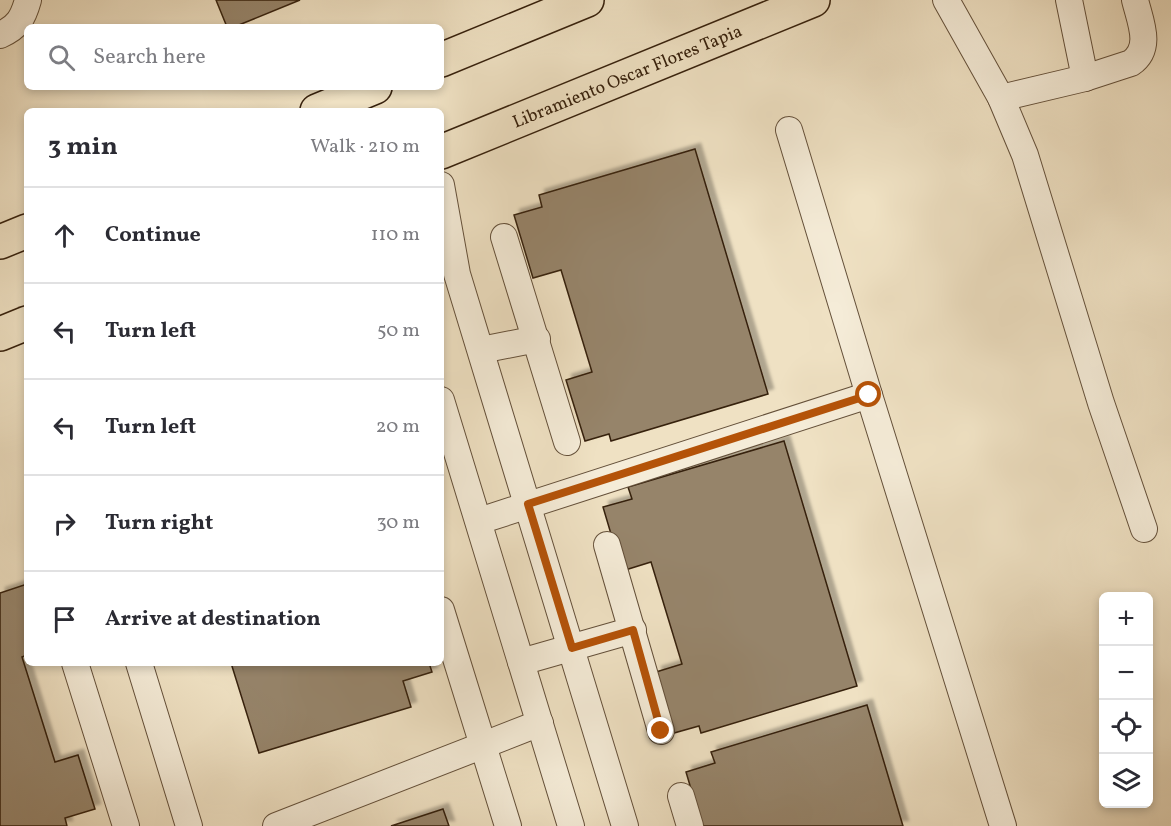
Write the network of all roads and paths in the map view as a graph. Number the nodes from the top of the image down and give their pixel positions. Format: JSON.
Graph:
{"nodes":[{"id":1,"x":28,"y":0,"type":"edge"},
{"id":2,"x":587,"y":0,"type":"edge"},
{"id":3,"x":813,"y":0,"type":"edge"},
{"id":4,"x":946,"y":0,"type":"edge"},
{"id":5,"x":1069,"y":0,"type":"edge"},
{"id":6,"x":1135,"y":0,"type":"edge"},
{"id":7,"x":0,"y":35,"type":"edge"},
{"id":8,"x":444,"y":59,"type":"edge"},
{"id":9,"x":1085,"y":78,"type":"junction"},
{"id":10,"x":368,"y":90,"type":"edge"},
{"id":11,"x":1001,"y":98,"type":"junction"},
{"id":12,"x":324,"y":108,"type":"edge"},
{"id":13,"x":789,"y":130,"type":"dead end"},
{"id":14,"x":444,"y":151,"type":"edge"},
{"id":15,"x":444,"y":202,"type":"edge"},
{"id":16,"x":24,"y":232,"type":"edge"},
{"id":17,"x":504,"y":237,"type":"dead end"},
{"id":18,"x":0,"y":242,"type":"edge"},
{"id":19,"x":24,"y":324,"type":"edge"},
{"id":20,"x":0,"y":334,"type":"edge"},
{"id":21,"x":537,"y":339,"type":"junction"},
{"id":22,"x":482,"y":350,"type":"junction"},
{"id":23,"x":869,"y":395,"type":"junction"},
{"id":24,"x":444,"y":410,"type":"edge"},
{"id":25,"x":567,"y":442,"type":"dead end"},
{"id":26,"x":528,"y":504,"type":"junction"},
{"id":27,"x":479,"y":521,"type":"junction"},
{"id":28,"x":1144,"y":529,"type":"dead end"},
{"id":29,"x":607,"y":545,"type":"dead end"},
{"id":30,"x":444,"y":620,"type":"edge"},
{"id":31,"x":633,"y":630,"type":"junction"},
{"id":32,"x":572,"y":648,"type":"junction"},
{"id":33,"x":521,"y":662,"type":"junction"},
{"id":34,"x":76,"y":666,"type":"edge"},
{"id":35,"x":140,"y":666,"type":"edge"},
{"id":36,"x":540,"y":723,"type":"junction"},
{"id":37,"x":661,"y":731,"type":"dead end"},
{"id":38,"x":483,"y":746,"type":"junction"},
{"id":39,"x":681,"y":796,"type":"dead end"},
{"id":40,"x":126,"y":826,"type":"edge"},
{"id":41,"x":189,"y":826,"type":"edge"},
{"id":42,"x":276,"y":826,"type":"edge"},
{"id":43,"x":508,"y":826,"type":"edge"},
{"id":44,"x":571,"y":826,"type":"edge"},
{"id":45,"x":625,"y":826,"type":"edge"},
{"id":46,"x":690,"y":826,"type":"edge"},
{"id":47,"x":1003,"y":826,"type":"edge"}],
"edges":[{"from":1,"to":7,"type":"lane"},
{"from":2,"to":8,"type":"highway"},
{"from":3,"to":14,"type":"highway","name":"Libramiento Oscar Flores Tapia"},
{"from":4,"to":11,"type":"lane"},
{"from":5,"to":9,"type":"lane"},
{"from":6,"to":9,"type":"lane"},
{"from":9,"to":11,"type":"lane"},
{"from":10,"to":12,"type":"highway"},
{"from":11,"to":28,"type":"lane"},
{"from":13,"to":23,"type":"lane"},
{"from":15,"to":22,"type":"lane"},
{"from":16,"to":18,"type":"highway"},
{"from":17,"to":21,"type":"lane"},
{"from":19,"to":20,"type":"highway"},
{"from":21,"to":22,"type":"lane"},
{"from":21,"to":25,"type":"lane"},
{"from":22,"to":26,"type":"lane"},
{"from":23,"to":26,"type":"lane"},
{"from":23,"to":47,"type":"lane"},
{"from":24,"to":27,"type":"lane"},
{"from":26,"to":27,"type":"lane"},
{"from":26,"to":32,"type":"lane"},
{"from":27,"to":33,"type":"lane"},
{"from":29,"to":31,"type":"lane"},
{"from":30,"to":38,"type":"lane"},
{"from":31,"to":32,"type":"lane"},
{"from":31,"to":37,"type":"lane"},
{"from":32,"to":33,"type":"lane"},
{"from":32,"to":45,"type":"lane"},
{"from":33,"to":36,"type":"lane"},
{"from":34,"to":40,"type":"lane"},
{"from":35,"to":41,"type":"lane"},
{"from":36,"to":38,"type":"lane"},
{"from":36,"to":44,"type":"lane"},
{"from":38,"to":42,"type":"lane"},
{"from":38,"to":43,"type":"lane"},
{"from":39,"to":46,"type":"lane"}]}
